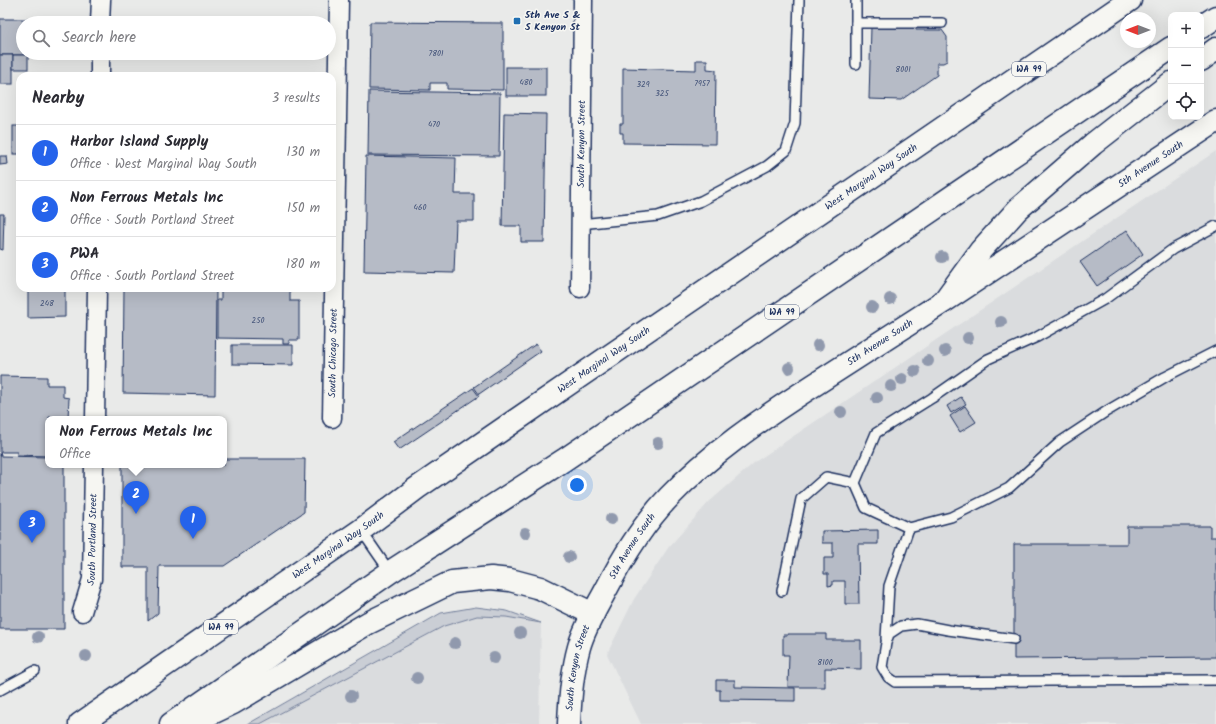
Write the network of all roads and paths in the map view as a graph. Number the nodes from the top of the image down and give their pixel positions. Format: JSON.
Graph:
{"nodes":[{"id":1,"x":101,"y":0,"type":"edge"},
{"id":2,"x":339,"y":0,"type":"edge"},
{"id":3,"x":583,"y":0,"type":"edge"},
{"id":4,"x":799,"y":0,"type":"edge"},
{"id":5,"x":856,"y":0,"type":"edge"},
{"id":6,"x":1130,"y":0,"type":"edge"},
{"id":7,"x":100,"y":16,"type":"edge"},
{"id":8,"x":1216,"y":17,"type":"edge"},
{"id":9,"x":856,"y":23,"type":"junction"},
{"id":10,"x":942,"y":23,"type":"dead end"},
{"id":11,"x":1204,"y":25,"type":"edge"},
{"id":12,"x":1216,"y":48,"type":"edge"},
{"id":13,"x":1168,"y":50,"type":"edge"},
{"id":14,"x":1204,"y":58,"type":"edge"},
{"id":15,"x":100,"y":60,"type":"edge"},
{"id":16,"x":856,"y":64,"type":"dead end"},
{"id":17,"x":100,"y":72,"type":"edge"},
{"id":18,"x":1168,"y":86,"type":"edge"},
{"id":19,"x":1216,"y":121,"type":"edge"},
{"id":20,"x":336,"y":179,"type":"edge"},
{"id":21,"x":580,"y":224,"type":"junction"},
{"id":22,"x":1216,"y":226,"type":"edge"},
{"id":23,"x":580,"y":288,"type":"dead end"},
{"id":24,"x":97,"y":292,"type":"edge"},
{"id":25,"x":334,"y":292,"type":"edge"},
{"id":26,"x":944,"y":301,"type":"junction"},
{"id":27,"x":1216,"y":351,"type":"edge"},
{"id":28,"x":95,"y":416,"type":"edge"},
{"id":29,"x":332,"y":418,"type":"dead end"},
{"id":30,"x":94,"y":468,"type":"edge"},
{"id":31,"x":855,"y":483,"type":"junction"},
{"id":32,"x":909,"y":528,"type":"junction"},
{"id":33,"x":361,"y":530,"type":"junction"},
{"id":34,"x":390,"y":572,"type":"junction"},
{"id":35,"x":782,"y":591,"type":"dead end"},
{"id":36,"x":82,"y":612,"type":"dead end"},
{"id":37,"x":593,"y":614,"type":"junction"},
{"id":38,"x":1014,"y":639,"type":"dead end"},
{"id":39,"x":886,"y":643,"type":"junction"},
{"id":40,"x":35,"y":671,"type":"dead end"},
{"id":41,"x":1216,"y":680,"type":"edge"},
{"id":42,"x":0,"y":690,"type":"edge"},
{"id":43,"x":80,"y":724,"type":"edge"},
{"id":44,"x":171,"y":724,"type":"edge"},
{"id":45,"x":190,"y":724,"type":"edge"},
{"id":46,"x":569,"y":724,"type":"edge"}],
"edges":[{"from":1,"to":7,"type":"street"},
{"from":2,"to":20,"type":"street","name":"South Chicago Street"},
{"from":3,"to":21,"type":"street","name":"South Kenyon Street"},
{"from":4,"to":21,"type":"lane"},
{"from":5,"to":9,"type":"lane"},
{"from":6,"to":33,"type":"main road","name":"West Marginal Way South","number":"WA 99"},
{"from":8,"to":11,"type":"main road"},
{"from":9,"to":10,"type":"lane"},
{"from":9,"to":16,"type":"lane"},
{"from":12,"to":14,"type":"main road"},
{"from":13,"to":34,"type":"main road","number":"WA 99"},
{"from":15,"to":17,"type":"street"},
{"from":18,"to":26,"type":"main road"},
{"from":19,"to":26,"type":"main road","name":"5th Avenue South"},
{"from":21,"to":23,"type":"street","name":"South Kenyon Street"},
{"from":22,"to":31,"type":"lane"},
{"from":24,"to":28,"type":"street"},
{"from":25,"to":29,"type":"street","name":"South Chicago Street"},
{"from":26,"to":37,"type":"main road","name":"5th Avenue South"},
{"from":27,"to":32,"type":"lane"},
{"from":30,"to":36,"type":"street","name":"South Portland Street"},
{"from":31,"to":32,"type":"lane"},
{"from":31,"to":35,"type":"lane"},
{"from":32,"to":39,"type":"lane"},
{"from":33,"to":34,"type":"lane"},
{"from":33,"to":43,"type":"main road","name":"West Marginal Way South","number":"WA 99"},
{"from":34,"to":44,"type":"main road","number":"WA 99"},
{"from":37,"to":45,"type":"main road"},
{"from":37,"to":46,"type":"main road","name":"South Kenyon Street"},
{"from":38,"to":39,"type":"lane"},
{"from":39,"to":41,"type":"lane"},
{"from":40,"to":42,"type":"lane"}]}
